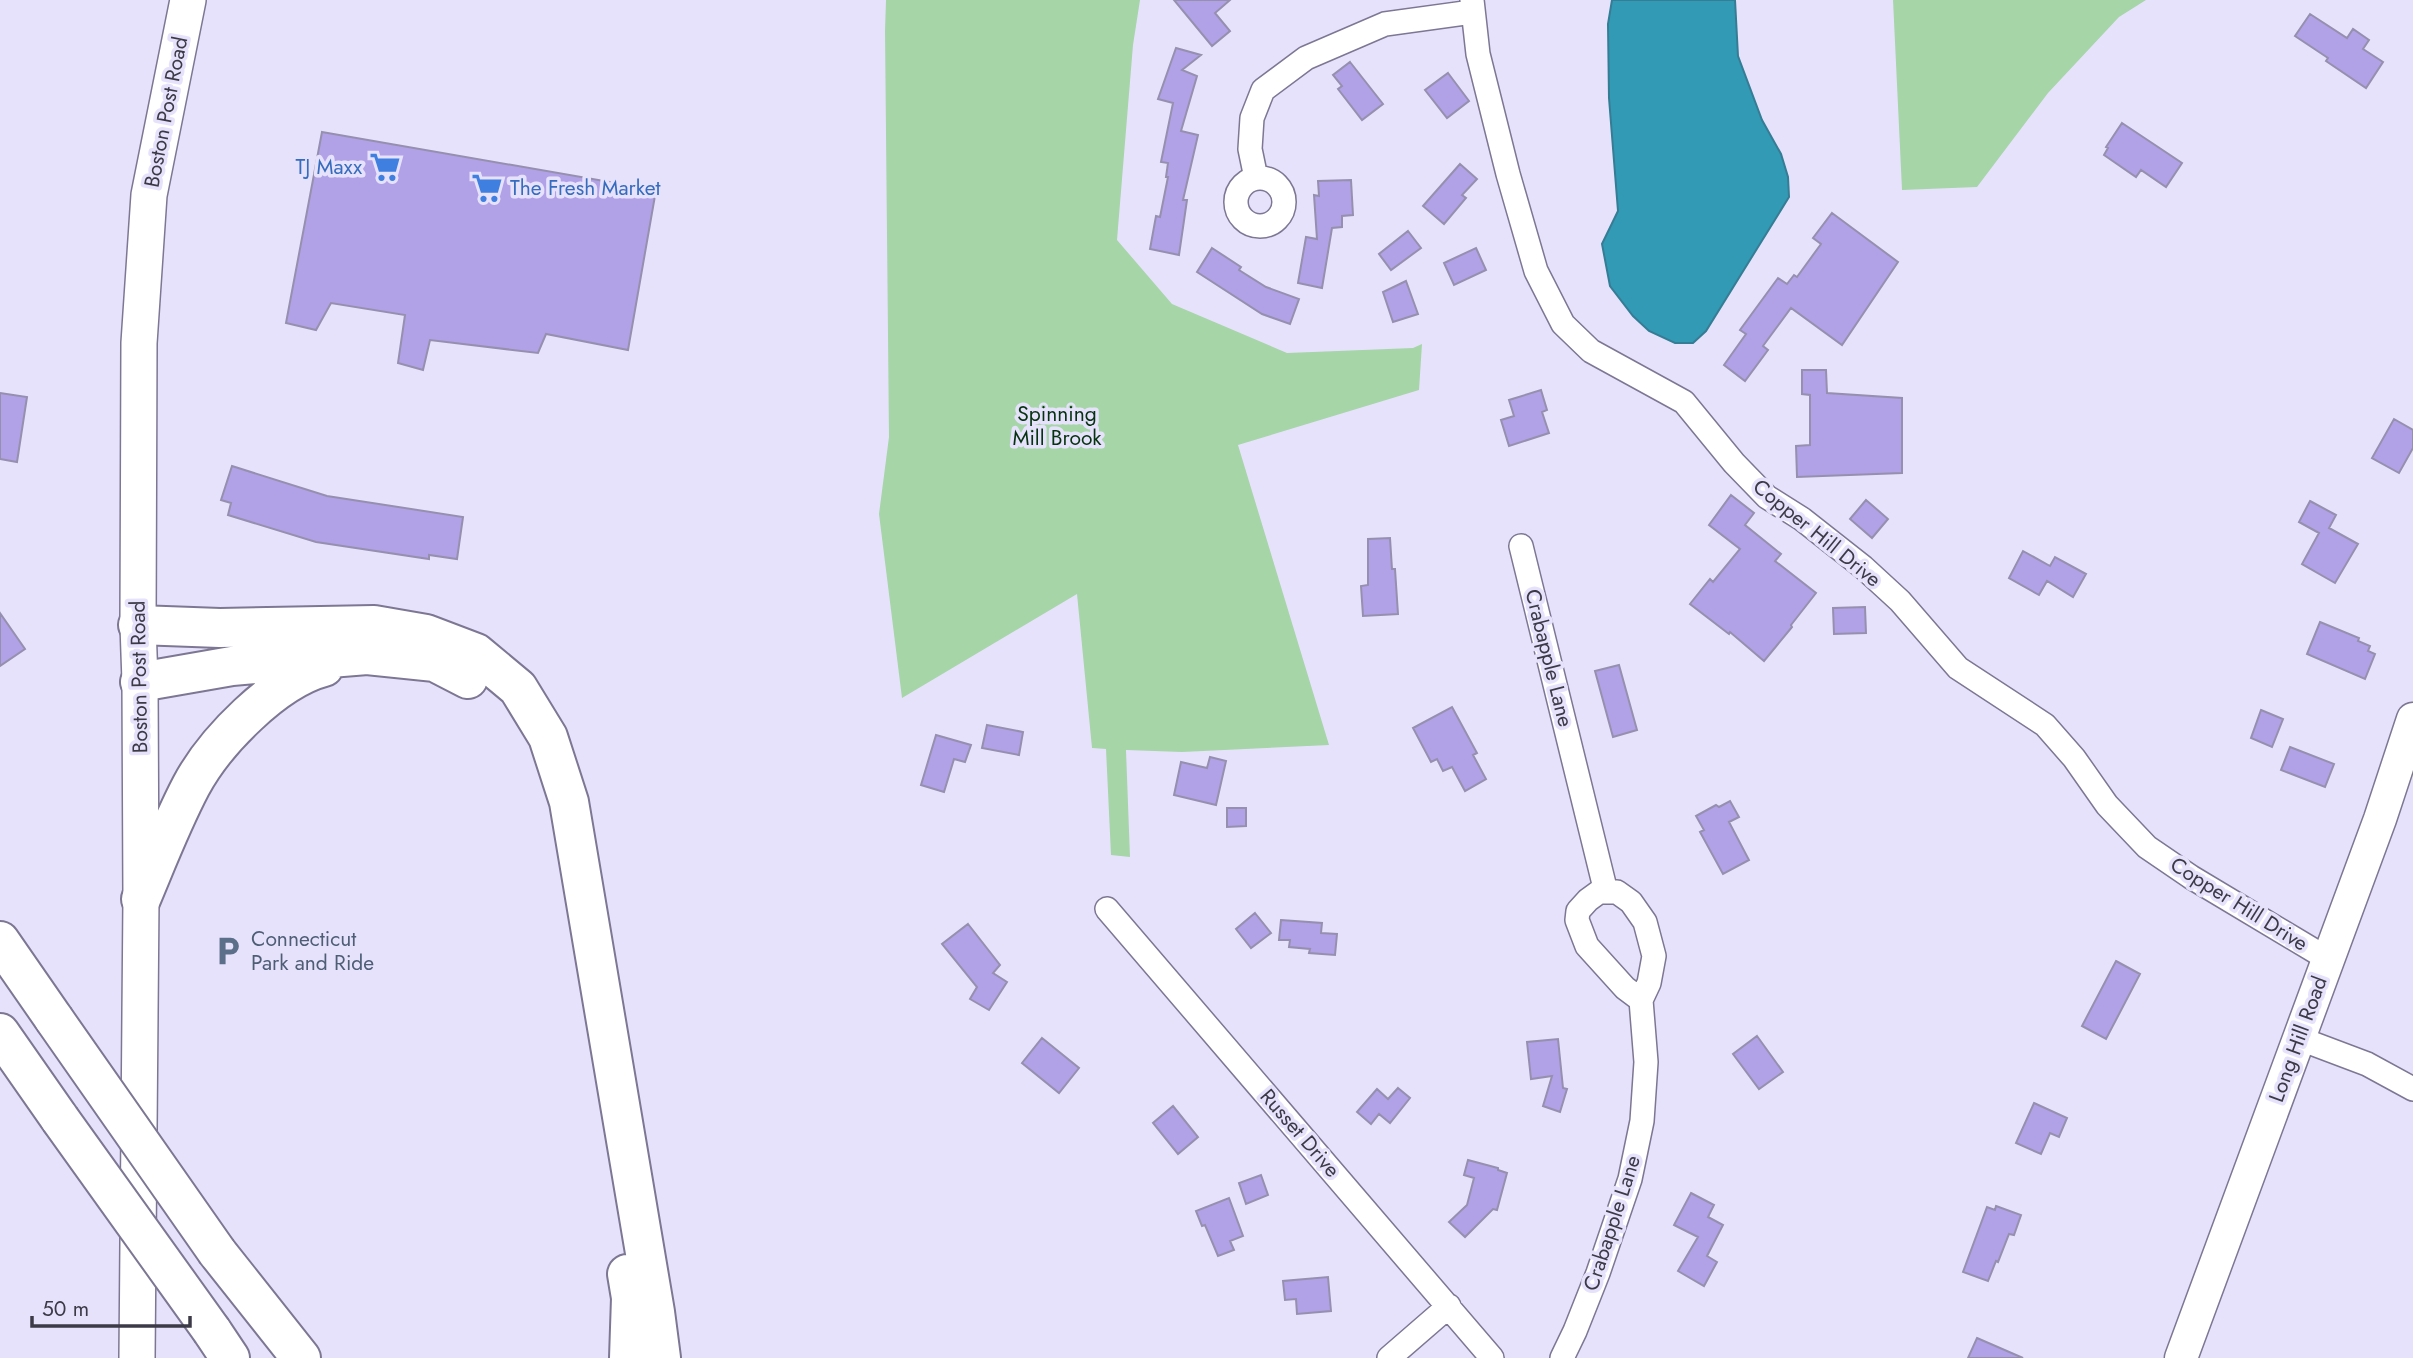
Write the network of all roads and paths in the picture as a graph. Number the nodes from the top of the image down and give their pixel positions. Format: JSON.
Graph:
{"nodes":[{"id":1,"x":188,"y":0,"type":"edge"},
{"id":2,"x":1472,"y":6,"type":"edge"},
{"id":3,"x":1256,"y":178,"type":"dead end"},
{"id":4,"x":1521,"y":546,"type":"dead end"},
{"id":5,"x":138,"y":625,"type":"junction"},
{"id":6,"x":367,"y":655,"type":"junction"},
{"id":7,"x":140,"y":682,"type":"junction"},
{"id":8,"x":2413,"y":719,"type":"edge"},
{"id":9,"x":1606,"y":892,"type":"junction"},
{"id":10,"x":141,"y":899,"type":"junction"},
{"id":11,"x":1107,"y":909,"type":"dead end"},
{"id":12,"x":0,"y":941,"type":"edge"},
{"id":13,"x":2328,"y":959,"type":"junction"},
{"id":14,"x":1641,"y":1000,"type":"junction"},
{"id":15,"x":0,"y":1033,"type":"edge"},
{"id":16,"x":2298,"y":1038,"type":"junction"},
{"id":17,"x":0,"y":1056,"type":"edge"},
{"id":18,"x":2413,"y":1089,"type":"edge"},
{"id":19,"x":60,"y":1119,"type":"junction"},
{"id":20,"x":217,"y":1252,"type":"junction"},
{"id":21,"x":1449,"y":1306,"type":"junction"},
{"id":22,"x":221,"y":1345,"type":"edge"},
{"id":23,"x":137,"y":1358,"type":"edge"},
{"id":24,"x":288,"y":1358,"type":"edge"},
{"id":25,"x":301,"y":1358,"type":"edge"},
{"id":26,"x":629,"y":1358,"type":"edge"},
{"id":27,"x":660,"y":1358,"type":"edge"},
{"id":28,"x":1389,"y":1358,"type":"edge"},
{"id":29,"x":1492,"y":1358,"type":"edge"},
{"id":30,"x":1562,"y":1358,"type":"edge"},
{"id":31,"x":2181,"y":1358,"type":"edge"}],
"edges":[{"from":1,"to":5,"type":"main road","name":"Boston Post Road"},
{"from":2,"to":3,"type":"street"},
{"from":2,"to":13,"type":"street","name":"Copper Hill Drive"},
{"from":4,"to":9,"type":"street","name":"Crabapple Lane"},
{"from":5,"to":7,"type":"main road","name":"Boston Post Road"},
{"from":5,"to":27,"type":"highway"},
{"from":6,"to":7,"type":"highway"},
{"from":6,"to":10,"type":"highway"},
{"from":6,"to":26,"type":"highway"},
{"from":7,"to":10,"type":"main road","name":"Boston Post Road"},
{"from":8,"to":13,"type":"street","name":"Long Hill Road"},
{"from":9,"to":14,"type":"street","name":"Crabapple Lane"},
{"from":9,"to":14,"type":"street"},
{"from":10,"to":23,"type":"main road","name":"Boston Post Road"},
{"from":11,"to":21,"type":"street","name":"Russet Drive"},
{"from":12,"to":20,"type":"highway","bridge":true},
{"from":13,"to":16,"type":"street","name":"Long Hill Road"},
{"from":14,"to":30,"type":"street","name":"Crabapple Lane"},
{"from":15,"to":19,"type":"highway"},
{"from":16,"to":18,"type":"street"},
{"from":16,"to":31,"type":"street","name":"Long Hill Road"},
{"from":17,"to":19,"type":"highway"},
{"from":19,"to":22,"type":"highway","bridge":true},
{"from":20,"to":24,"type":"highway"},
{"from":20,"to":25,"type":"highway"},
{"from":21,"to":28,"type":"street"},
{"from":21,"to":29,"type":"street","name":"Russet Drive"}]}
